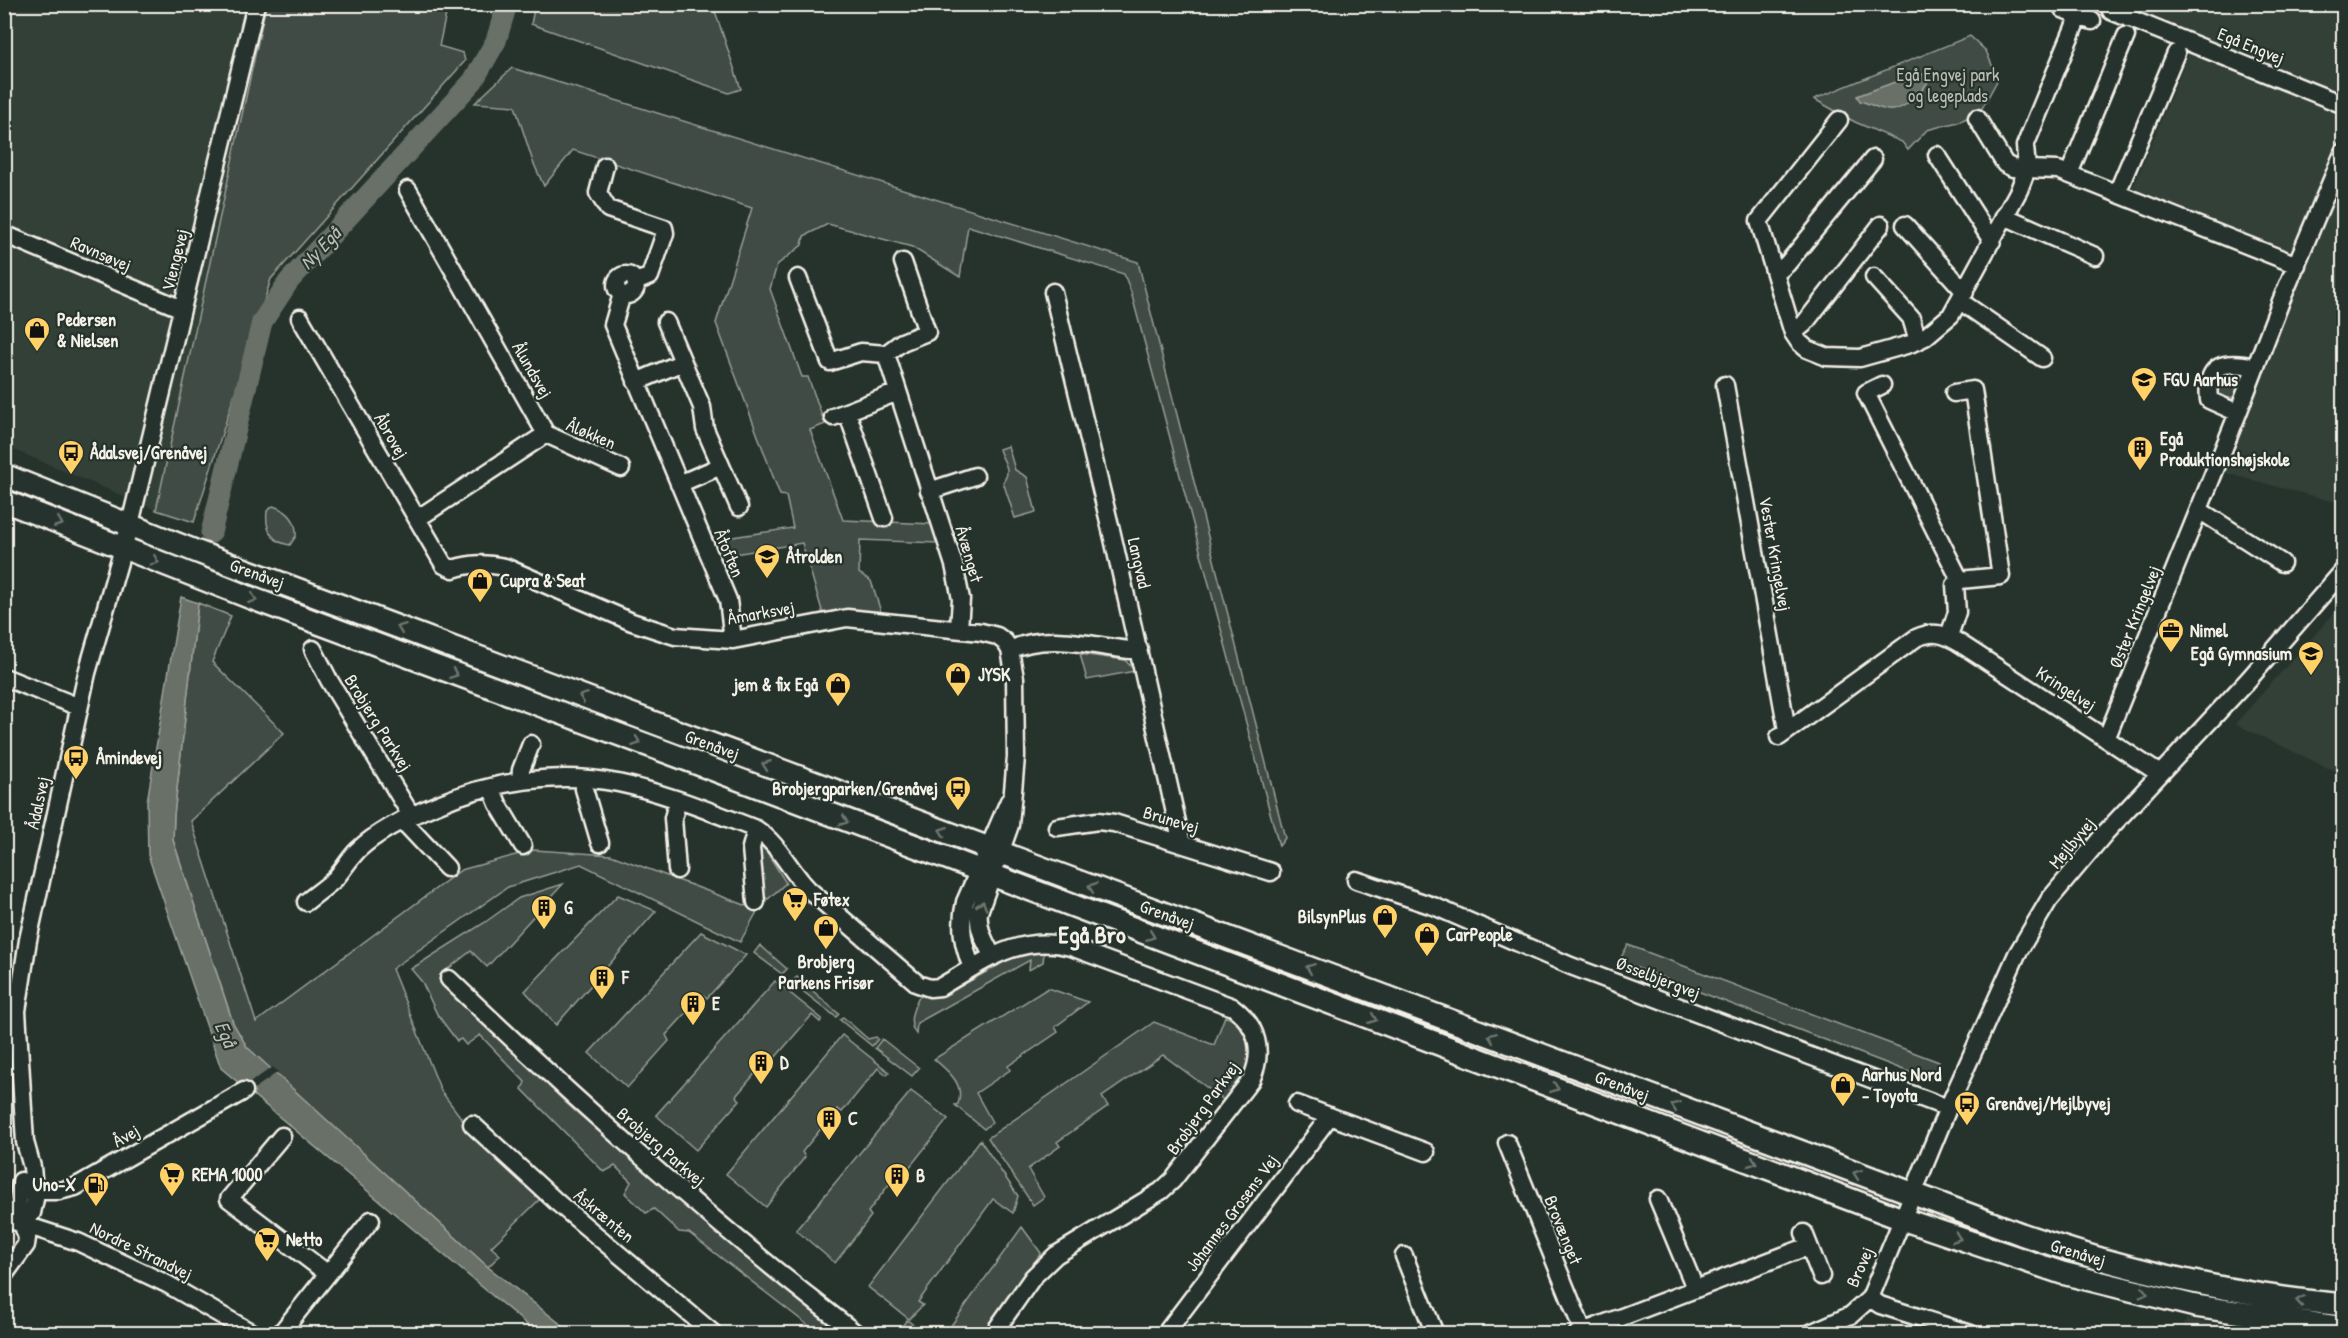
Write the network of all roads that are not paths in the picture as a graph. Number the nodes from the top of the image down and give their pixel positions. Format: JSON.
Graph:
{"nodes":[{"id":1,"x":256,"y":4,"type":"edge"},
{"id":2,"x":2113,"y":8,"type":"edge"},
{"id":3,"x":2078,"y":15,"type":"dead end"},
{"id":4,"x":2126,"y":36,"type":"dead end"},
{"id":5,"x":2176,"y":53,"type":"dead end"},
{"id":6,"x":2343,"y":105,"type":"edge"},
{"id":7,"x":1837,"y":118,"type":"dead end"},
{"id":8,"x":1977,"y":118,"type":"dead end"},
{"id":9,"x":2343,"y":151,"type":"edge"},
{"id":10,"x":1937,"y":155,"type":"dead end"},
{"id":11,"x":1873,"y":159,"type":"dead end"},
{"id":12,"x":605,"y":166,"type":"dead end"},
{"id":13,"x":2027,"y":169,"type":"junction"},
{"id":14,"x":2069,"y":174,"type":"junction"},
{"id":15,"x":408,"y":190,"type":"dead end"},
{"id":16,"x":2117,"y":193,"type":"junction"},
{"id":17,"x":2004,"y":216,"type":"junction"},
{"id":18,"x":1881,"y":225,"type":"dead end"},
{"id":19,"x":1905,"y":225,"type":"dead end"},
{"id":20,"x":4,"y":234,"type":"edge"},
{"id":21,"x":1992,"y":241,"type":"junction"},
{"id":22,"x":2095,"y":256,"type":"dead end"},
{"id":23,"x":903,"y":262,"type":"dead end"},
{"id":24,"x":2297,"y":265,"type":"junction"},
{"id":25,"x":1775,"y":274,"type":"junction"},
{"id":26,"x":1874,"y":277,"type":"dead end"},
{"id":27,"x":798,"y":278,"type":"dead end"},
{"id":28,"x":1053,"y":292,"type":"dead end"},
{"id":29,"x":1962,"y":296,"type":"junction"},
{"id":30,"x":182,"y":309,"type":"junction"},
{"id":31,"x":300,"y":318,"type":"dead end"},
{"id":32,"x":666,"y":322,"type":"dead end"},
{"id":33,"x":1793,"y":333,"type":"junction"},
{"id":34,"x":1918,"y":341,"type":"junction"},
{"id":35,"x":886,"y":354,"type":"junction"},
{"id":36,"x":2042,"y":358,"type":"dead end"},
{"id":37,"x":683,"y":362,"type":"junction"},
{"id":38,"x":2256,"y":367,"type":"junction"},
{"id":39,"x":636,"y":382,"type":"junction"},
{"id":40,"x":1725,"y":385,"type":"dead end"},
{"id":41,"x":1882,"y":385,"type":"dead end"},
{"id":42,"x":898,"y":392,"type":"junction"},
{"id":43,"x":1954,"y":393,"type":"dead end"},
{"id":44,"x":2238,"y":413,"type":"junction"},
{"id":45,"x":546,"y":434,"type":"junction"},
{"id":46,"x":721,"y":466,"type":"junction"},
{"id":47,"x":621,"y":468,"type":"dead end"},
{"id":48,"x":4,"y":475,"type":"edge"},
{"id":49,"x":975,"y":476,"type":"dead end"},
{"id":50,"x":679,"y":484,"type":"junction"},
{"id":51,"x":929,"y":491,"type":"junction"},
{"id":52,"x":4,"y":501,"type":"edge"},
{"id":53,"x":739,"y":507,"type":"dead end"},
{"id":54,"x":2199,"y":510,"type":"junction"},
{"id":55,"x":884,"y":518,"type":"dead end"},
{"id":56,"x":417,"y":519,"type":"junction"},
{"id":57,"x":130,"y":524,"type":"junction"},
{"id":58,"x":122,"y":548,"type":"junction"},
{"id":59,"x":2282,"y":563,"type":"dead end"},
{"id":60,"x":453,"y":569,"type":"joint"},
{"id":61,"x":2343,"y":570,"type":"edge"},
{"id":62,"x":1960,"y":580,"type":"junction"},
{"id":63,"x":959,"y":629,"type":"junction"},
{"id":64,"x":1949,"y":636,"type":"junction"},
{"id":65,"x":733,"y":640,"type":"junction"},
{"id":66,"x":314,"y":650,"type":"dead end"},
{"id":67,"x":1010,"y":650,"type":"junction"},
{"id":68,"x":1139,"y":650,"type":"junction"},
{"id":69,"x":4,"y":677,"type":"edge"},
{"id":70,"x":79,"y":707,"type":"junction"},
{"id":71,"x":2106,"y":739,"type":"junction"},
{"id":72,"x":531,"y":744,"type":"dead end"},
{"id":73,"x":2160,"y":774,"type":"junction"},
{"id":74,"x":584,"y":779,"type":"junction"},
{"id":75,"x":520,"y":781,"type":"junction"},
{"id":76,"x":491,"y":787,"type":"junction"},
{"id":77,"x":678,"y":800,"type":"junction"},
{"id":78,"x":407,"y":818,"type":"junction"},
{"id":79,"x":1057,"y":827,"type":"dead end"},
{"id":80,"x":756,"y":829,"type":"junction"},
{"id":81,"x":600,"y":843,"type":"dead end"},
{"id":82,"x":1182,"y":844,"type":"junction"},
{"id":83,"x":523,"y":846,"type":"dead end"},
{"id":84,"x":994,"y":850,"type":"junction"},
{"id":85,"x":447,"y":868,"type":"dead end"},
{"id":86,"x":677,"y":870,"type":"dead end"},
{"id":87,"x":1271,"y":872,"type":"dead end"},
{"id":88,"x":985,"y":873,"type":"junction"},
{"id":89,"x":1356,"y":880,"type":"dead end"},
{"id":90,"x":306,"y":902,"type":"dead end"},
{"id":91,"x":756,"y":902,"type":"dead end"},
{"id":92,"x":993,"y":957,"type":"junction"},
{"id":93,"x":972,"y":968,"type":"junction"},
{"id":94,"x":449,"y":979,"type":"dead end"},
{"id":95,"x":12,"y":1056,"type":"edge"},
{"id":96,"x":244,"y":1091,"type":"dead end"},
{"id":97,"x":1297,"y":1104,"type":"dead end"},
{"id":98,"x":1948,"y":1108,"type":"junction"},
{"id":99,"x":1330,"y":1116,"type":"junction"},
{"id":100,"x":472,"y":1124,"type":"dead end"},
{"id":101,"x":282,"y":1136,"type":"dead end"},
{"id":102,"x":1507,"y":1143,"type":"dead end"},
{"id":103,"x":1426,"y":1152,"type":"dead end"},
{"id":104,"x":27,"y":1191,"type":"junction"},
{"id":105,"x":1912,"y":1194,"type":"junction"},
{"id":106,"x":1658,"y":1199,"type":"dead end"},
{"id":107,"x":1902,"y":1219,"type":"junction"},
{"id":108,"x":371,"y":1220,"type":"dead end"},
{"id":109,"x":13,"y":1221,"type":"edge"},
{"id":110,"x":1404,"y":1256,"type":"dead end"},
{"id":111,"x":328,"y":1274,"type":"junction"},
{"id":112,"x":4,"y":1275,"type":"edge"},
{"id":113,"x":1821,"y":1276,"type":"dead end"},
{"id":114,"x":1695,"y":1288,"type":"junction"},
{"id":115,"x":1869,"y":1298,"type":"junction"},
{"id":116,"x":2343,"y":1305,"type":"edge"},
{"id":117,"x":2343,"y":1328,"type":"edge"},
{"id":118,"x":1829,"y":1330,"type":"edge"},
{"id":119,"x":245,"y":1331,"type":"edge"},
{"id":120,"x":1580,"y":1332,"type":"edge"},
{"id":121,"x":280,"y":1334,"type":"edge"},
{"id":122,"x":714,"y":1334,"type":"edge"},
{"id":123,"x":857,"y":1334,"type":"edge"},
{"id":124,"x":993,"y":1334,"type":"edge"},
{"id":125,"x":1165,"y":1334,"type":"edge"},
{"id":126,"x":1435,"y":1334,"type":"edge"},
{"id":127,"x":1808,"y":1334,"type":"edge"},
{"id":128,"x":1971,"y":1334,"type":"edge"}],
"edges":[{"from":1,"to":30,"type":"street","name":"Viengevej"},
{"from":2,"to":6,"type":"street","name":"Egå Engvej"},
{"from":3,"to":13,"type":"street"},
{"from":4,"to":14,"type":"street"},
{"from":5,"to":16,"type":"street"},
{"from":7,"to":25,"type":"street"},
{"from":8,"to":13,"type":"street"},
{"from":9,"to":24,"type":"street","name":"Øster Kringelvej"},
{"from":10,"to":21,"type":"street"},
{"from":11,"to":25,"type":"street"},
{"from":12,"to":39,"type":"street","name":"Åtoften"},
{"from":13,"to":14,"type":"street"},
{"from":13,"to":17,"type":"street"},
{"from":14,"to":16,"type":"street"},
{"from":15,"to":45,"type":"street","name":"Ålundsvej"},
{"from":16,"to":24,"type":"street"},
{"from":17,"to":21,"type":"street"},
{"from":17,"to":22,"type":"street"},
{"from":18,"to":33,"type":"street"},
{"from":19,"to":29,"type":"street"},
{"from":20,"to":30,"type":"street","name":"Ravnsøvej"},
{"from":21,"to":29,"type":"street"},
{"from":23,"to":35,"type":"street"},
{"from":24,"to":38,"type":"street","name":"Øster Kringelvej"},
{"from":25,"to":33,"type":"street"},
{"from":26,"to":34,"type":"street"},
{"from":27,"to":35,"type":"street"},
{"from":28,"to":68,"type":"street","name":"Langvad"},
{"from":29,"to":34,"type":"street"},
{"from":29,"to":36,"type":"street"},
{"from":30,"to":57,"type":"street","name":"Viengevej"},
{"from":31,"to":56,"type":"street","name":"Åbrovej"},
{"from":32,"to":37,"type":"street","name":"Åtoften"},
{"from":33,"to":34,"type":"street"},
{"from":35,"to":42,"type":"street","name":"Åvænget"},
{"from":37,"to":39,"type":"street"},
{"from":37,"to":46,"type":"street","name":"Åtoften"},
{"from":38,"to":44,"type":"street","name":"Øster Kringelvej"},
{"from":38,"to":44,"type":"street"},
{"from":39,"to":50,"type":"street","name":"Åtoften"},
{"from":40,"to":64,"type":"street","name":"Vester Kringelvej"},
{"from":41,"to":62,"type":"street"},
{"from":42,"to":51,"type":"street","name":"Åvænget"},
{"from":42,"to":55,"type":"street"},
{"from":43,"to":62,"type":"street"},
{"from":44,"to":54,"type":"street","name":"Øster Kringelvej"},
{"from":45,"to":47,"type":"street","name":"Åløkken"},
{"from":45,"to":56,"type":"street"},
{"from":46,"to":50,"type":"street"},
{"from":46,"to":53,"type":"street","name":"Åtoften"},
{"from":48,"to":57,"type":"main road","name":"Grenåvej"},
{"from":49,"to":51,"type":"street"},
{"from":50,"to":65,"type":"street","name":"Åtoften"},
{"from":51,"to":63,"type":"street","name":"Åvænget"},
{"from":52,"to":58,"type":"main road","name":"Grenåvej","one_way":true},
{"from":54,"to":59,"type":"street"},
{"from":54,"to":71,"type":"street","name":"Øster Kringelvej"},
{"from":56,"to":60,"type":"street","name":"Åbrovej"},
{"from":57,"to":58,"type":"street","name":"Viengevej"},
{"from":84,"to":57,"type":"main road","name":"Grenåvej","one_way":true},
{"from":58,"to":70,"type":"street","name":"Ådalsvej"},
{"from":58,"to":88,"type":"main road","name":"Grenåvej","one_way":true},
{"from":60,"to":65,"type":"street","name":"Åmarksvej"},
{"from":61,"to":73,"type":"street","name":"Mejlbyvej"},
{"from":62,"to":64,"type":"street"},
{"from":63,"to":65,"type":"street","name":"Åmarksvej"},
{"from":63,"to":67,"type":"street","name":"Åmarksvej"},
{"from":64,"to":71,"type":"street","name":"Kringelvej"},
{"from":66,"to":78,"type":"street","name":"Brobjerg Parkvej"},
{"from":67,"to":68,"type":"street"},
{"from":67,"to":84,"type":"street"},
{"from":68,"to":82,"type":"street","name":"Langvad"},
{"from":69,"to":70,"type":"street"},
{"from":70,"to":95,"type":"street","name":"Ådalsvej"},
{"from":71,"to":73,"type":"street","name":"Kringelvej"},
{"from":72,"to":75,"type":"street"},
{"from":73,"to":98,"type":"street","name":"Mejlbyvej"},
{"from":74,"to":75,"type":"street","name":"Brobjerg Parkvej"},
{"from":74,"to":77,"type":"street","name":"Brobjerg Parkvej"},
{"from":74,"to":81,"type":"street"},
{"from":75,"to":76,"type":"street","name":"Brobjerg Parkvej"},
{"from":76,"to":78,"type":"street","name":"Brobjerg Parkvej"},
{"from":76,"to":83,"type":"street"},
{"from":77,"to":80,"type":"street","name":"Brobjerg Parkvej"},
{"from":77,"to":86,"type":"street"},
{"from":78,"to":85,"type":"street","name":"Brobjerg Parkvej"},
{"from":78,"to":90,"type":"street","name":"Brobjerg Parkvej"},
{"from":79,"to":82,"type":"street","name":"Brunevej"},
{"from":80,"to":91,"type":"street"},
{"from":80,"to":93,"type":"street","name":"Brobjerg Parkvej"},
{"from":82,"to":87,"type":"street","name":"Brunevej"},
{"from":84,"to":88,"type":"street"},
{"from":105,"to":84,"type":"main road","name":"Grenåvej","one_way":true},
{"from":92,"to":88,"type":"street","one_way":true},
{"from":88,"to":93,"type":"street"},
{"from":88,"to":107,"type":"main road","name":"Grenåvej","one_way":true},
{"from":89,"to":98,"type":"street","name":"Øsselbjergvej"},
{"from":92,"to":93,"type":"street","name":"Brobjerg Parkvej"},
{"from":92,"to":124,"type":"street","name":"Brobjerg Parkvej"},
{"from":94,"to":123,"type":"street","name":"Brobjerg Parkvej"},
{"from":95,"to":104,"type":"street","name":"Ådalsvej"},
{"from":96,"to":104,"type":"street","name":"Åvej"},
{"from":97,"to":99,"type":"street"},
{"from":98,"to":105,"type":"street","name":"Mejlbyvej"},
{"from":99,"to":103,"type":"street"},
{"from":99,"to":125,"type":"street","name":"Johannes Grosens Vej"},
{"from":100,"to":122,"type":"street","name":"Åskrænten"},
{"from":101,"to":111,"type":"street"},
{"from":102,"to":120,"type":"street","name":"Brovænget"},
{"from":104,"to":109,"type":"street","name":"Ådalsvej"},
{"from":105,"to":107,"type":"street","name":"Brovej"},
{"from":116,"to":105,"type":"main road","name":"Grenåvej","one_way":true},
{"from":106,"to":114,"type":"street"},
{"from":107,"to":115,"type":"street","name":"Brovej"},
{"from":107,"to":117,"type":"main road","name":"Grenåvej","one_way":true},
{"from":108,"to":111,"type":"street"},
{"from":109,"to":112,"type":"street"},
{"from":109,"to":119,"type":"street","name":"Nordre Strandvej"},
{"from":110,"to":126,"type":"street"},
{"from":111,"to":121,"type":"street"},
{"from":113,"to":114,"type":"street","name":"Brovænget"},
{"from":114,"to":120,"type":"street","name":"Brovænget"},
{"from":115,"to":118,"type":"street","name":"Brovej"},
{"from":115,"to":128,"type":"street"},
{"from":118,"to":127,"type":"street","name":"Brovej"}]}
